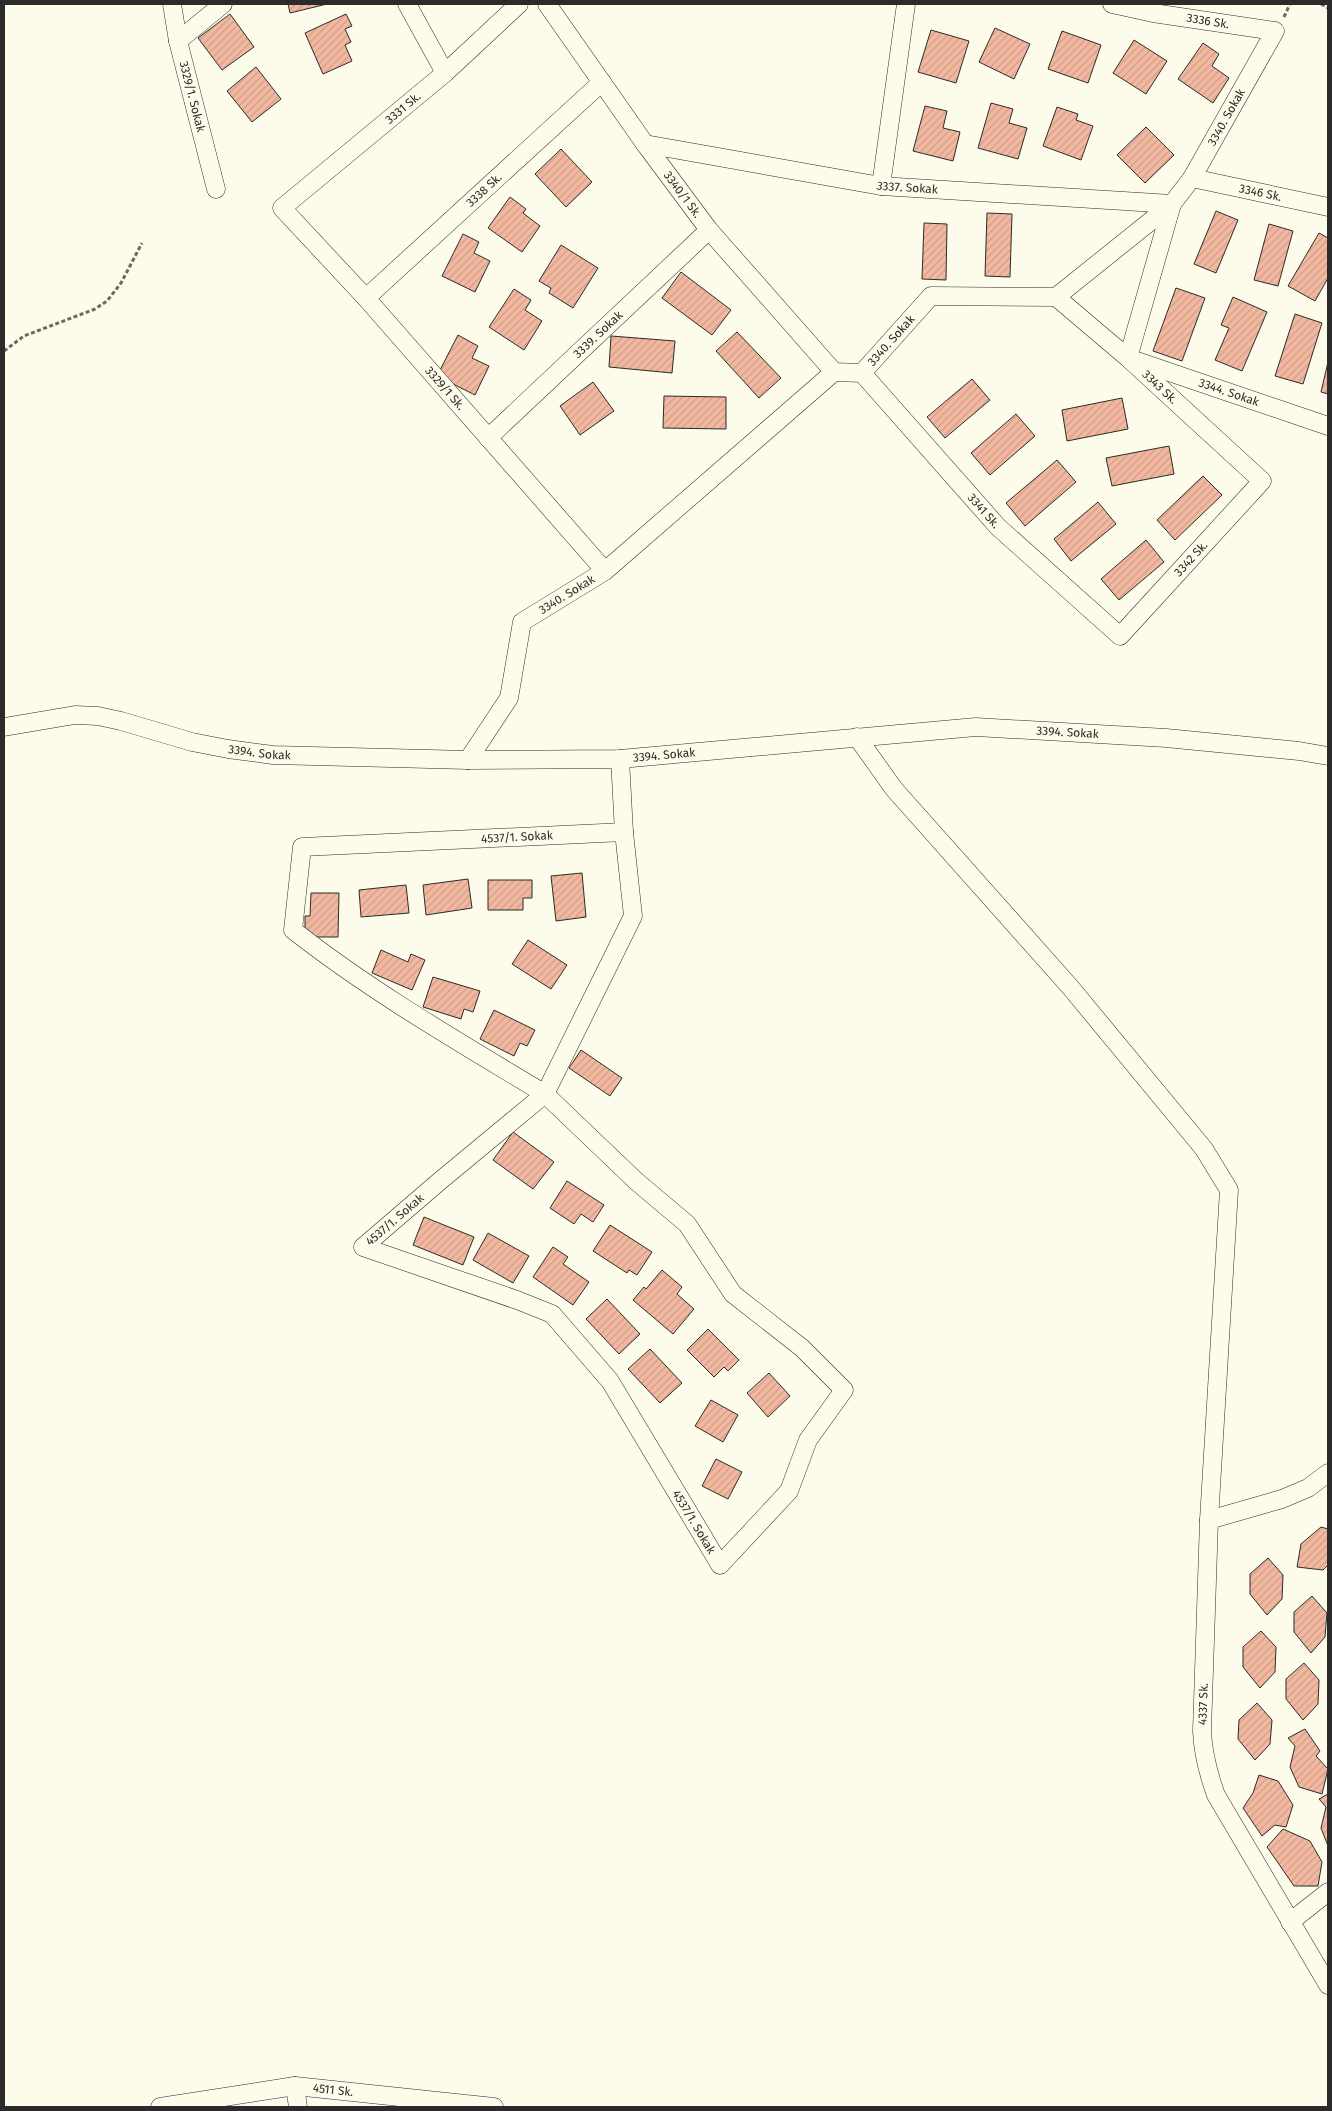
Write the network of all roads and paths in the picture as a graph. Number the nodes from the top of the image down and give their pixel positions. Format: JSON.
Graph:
{"nodes":[{"id":1,"x":172,"y":4,"type":"edge"},
{"id":2,"x":223,"y":4,"type":"edge"},
{"id":3,"x":407,"y":4,"type":"edge"},
{"id":4,"x":519,"y":4,"type":"edge"},
{"id":5,"x":547,"y":4,"type":"edge"},
{"id":6,"x":906,"y":4,"type":"edge"},
{"id":7,"x":1112,"y":4,"type":"edge"},
{"id":8,"x":1321,"y":4,"type":"edge"},
{"id":9,"x":1328,"y":8,"type":"edge"},
{"id":10,"x":1275,"y":31,"type":"joint"},
{"id":11,"x":178,"y":42,"type":"junction"},
{"id":12,"x":445,"y":73,"type":"junction"},
{"id":13,"x":602,"y":82,"type":"junction"},
{"id":14,"x":645,"y":144,"type":"junction"},
{"id":15,"x":1192,"y":178,"type":"junction"},
{"id":16,"x":881,"y":186,"type":"junction"},
{"id":17,"x":216,"y":189,"type":"dead end"},
{"id":18,"x":1172,"y":204,"type":"junction"},
{"id":19,"x":1328,"y":207,"type":"edge"},
{"id":20,"x":282,"y":208,"type":"joint"},
{"id":21,"x":709,"y":230,"type":"junction"},
{"id":22,"x":142,"y":243,"type":"dead end"},
{"id":23,"x":1056,"y":297,"type":"junction"},
{"id":24,"x":366,"y":298,"type":"junction"},
{"id":25,"x":4,"y":351,"type":"edge"},
{"id":26,"x":1128,"y":358,"type":"junction"},
{"id":27,"x":834,"y":372,"type":"junction"},
{"id":28,"x":862,"y":373,"type":"junction"},
{"id":29,"x":1328,"y":426,"type":"edge"},
{"id":30,"x":488,"y":438,"type":"junction"},
{"id":31,"x":1262,"y":481,"type":"joint"},
{"id":32,"x":605,"y":571,"type":"junction"},
{"id":33,"x":1120,"y":636,"type":"joint"},
{"id":34,"x":4,"y":728,"type":"edge"},
{"id":35,"x":857,"y":737,"type":"junction"},
{"id":36,"x":1328,"y":756,"type":"edge"},
{"id":37,"x":620,"y":759,"type":"junction"},
{"id":38,"x":468,"y":760,"type":"junction"},
{"id":39,"x":624,"y":832,"type":"junction"},
{"id":40,"x":545,"y":1094,"type":"junction"},
{"id":41,"x":1328,"y":1473,"type":"edge"},
{"id":42,"x":1209,"y":1520,"type":"junction"},
{"id":43,"x":1328,"y":1892,"type":"edge"},
{"id":44,"x":1290,"y":1922,"type":"junction"},
{"id":45,"x":1328,"y":1985,"type":"edge"},
{"id":46,"x":295,"y":2086,"type":"junction"},
{"id":47,"x":166,"y":2106,"type":"edge"},
{"id":48,"x":298,"y":2107,"type":"edge"},
{"id":49,"x":494,"y":2107,"type":"edge"}],
"edges":[{"from":1,"to":11,"type":"street","name":"3329/1. Sokak"},
{"from":2,"to":11,"type":"street"},
{"from":3,"to":12,"type":"street"},
{"from":4,"to":12,"type":"street","name":"3331 Sk."},
{"from":5,"to":13,"type":"street","name":"3340/1 Sk."},
{"from":6,"to":16,"type":"street"},
{"from":7,"to":10,"type":"street","name":"3336 Sk."},
{"from":8,"to":9,"type":"path"},
{"from":10,"to":15,"type":"street","name":"3340. Sokak"},
{"from":11,"to":17,"type":"street","name":"3329/1. Sokak"},
{"from":12,"to":20,"type":"street","name":"3331 Sk."},
{"from":13,"to":14,"type":"street","name":"3340/1 Sk."},
{"from":13,"to":24,"type":"street","name":"3338 Sk."},
{"from":14,"to":16,"type":"street","name":"3337. Sokak"},
{"from":14,"to":21,"type":"street","name":"3340/1 Sk."},
{"from":15,"to":18,"type":"street","name":"3340. Sokak"},
{"from":15,"to":19,"type":"street","name":"3346 Sk."},
{"from":16,"to":18,"type":"street","name":"3337. Sokak"},
{"from":18,"to":23,"type":"street","name":"3340. Sokak"},
{"from":18,"to":26,"type":"street"},
{"from":20,"to":24,"type":"street","name":"3329/1 Sk."},
{"from":21,"to":27,"type":"street","name":"3340/1 Sk."},
{"from":21,"to":30,"type":"street","name":"3339. Sokak"},
{"from":22,"to":25,"type":"path"},
{"from":23,"to":26,"type":"street","name":"3343 Sk."},
{"from":23,"to":28,"type":"street","name":"3340. Sokak"},
{"from":24,"to":30,"type":"street","name":"3329/1 Sk."},
{"from":26,"to":29,"type":"street","name":"3344. Sokak"},
{"from":26,"to":31,"type":"street","name":"3343 Sk."},
{"from":27,"to":28,"type":"street","name":"3340. Sokak"},
{"from":27,"to":32,"type":"street","name":"3340. Sokak"},
{"from":28,"to":33,"type":"street","name":"3341 Sk."},
{"from":30,"to":32,"type":"street","name":"3329/1 Sk."},
{"from":31,"to":33,"type":"street","name":"3342 Sk."},
{"from":32,"to":38,"type":"street","name":"3340. Sokak"},
{"from":34,"to":38,"type":"street","name":"3394. Sokak"},
{"from":35,"to":36,"type":"street","name":"3394. Sokak"},
{"from":35,"to":37,"type":"street","name":"3394. Sokak"},
{"from":35,"to":42,"type":"street","name":"4337 Sk."},
{"from":37,"to":38,"type":"street","name":"3394. Sokak"},
{"from":37,"to":39,"type":"street"},
{"from":39,"to":40,"type":"street","name":"4537/1. Sokak"},
{"from":39,"to":40,"type":"street","name":"4537/1. Sokak"},
{"from":40,"to":40,"type":"street","name":"4537/1. Sokak"},
{"from":41,"to":42,"type":"street"},
{"from":42,"to":44,"type":"street","name":"4337 Sk."},
{"from":43,"to":44,"type":"street"},
{"from":44,"to":45,"type":"street","name":"4337 Sk."},
{"from":46,"to":47,"type":"street","name":"4511 Sk."},
{"from":46,"to":48,"type":"street"},
{"from":46,"to":49,"type":"street","name":"4511 Sk."}]}
